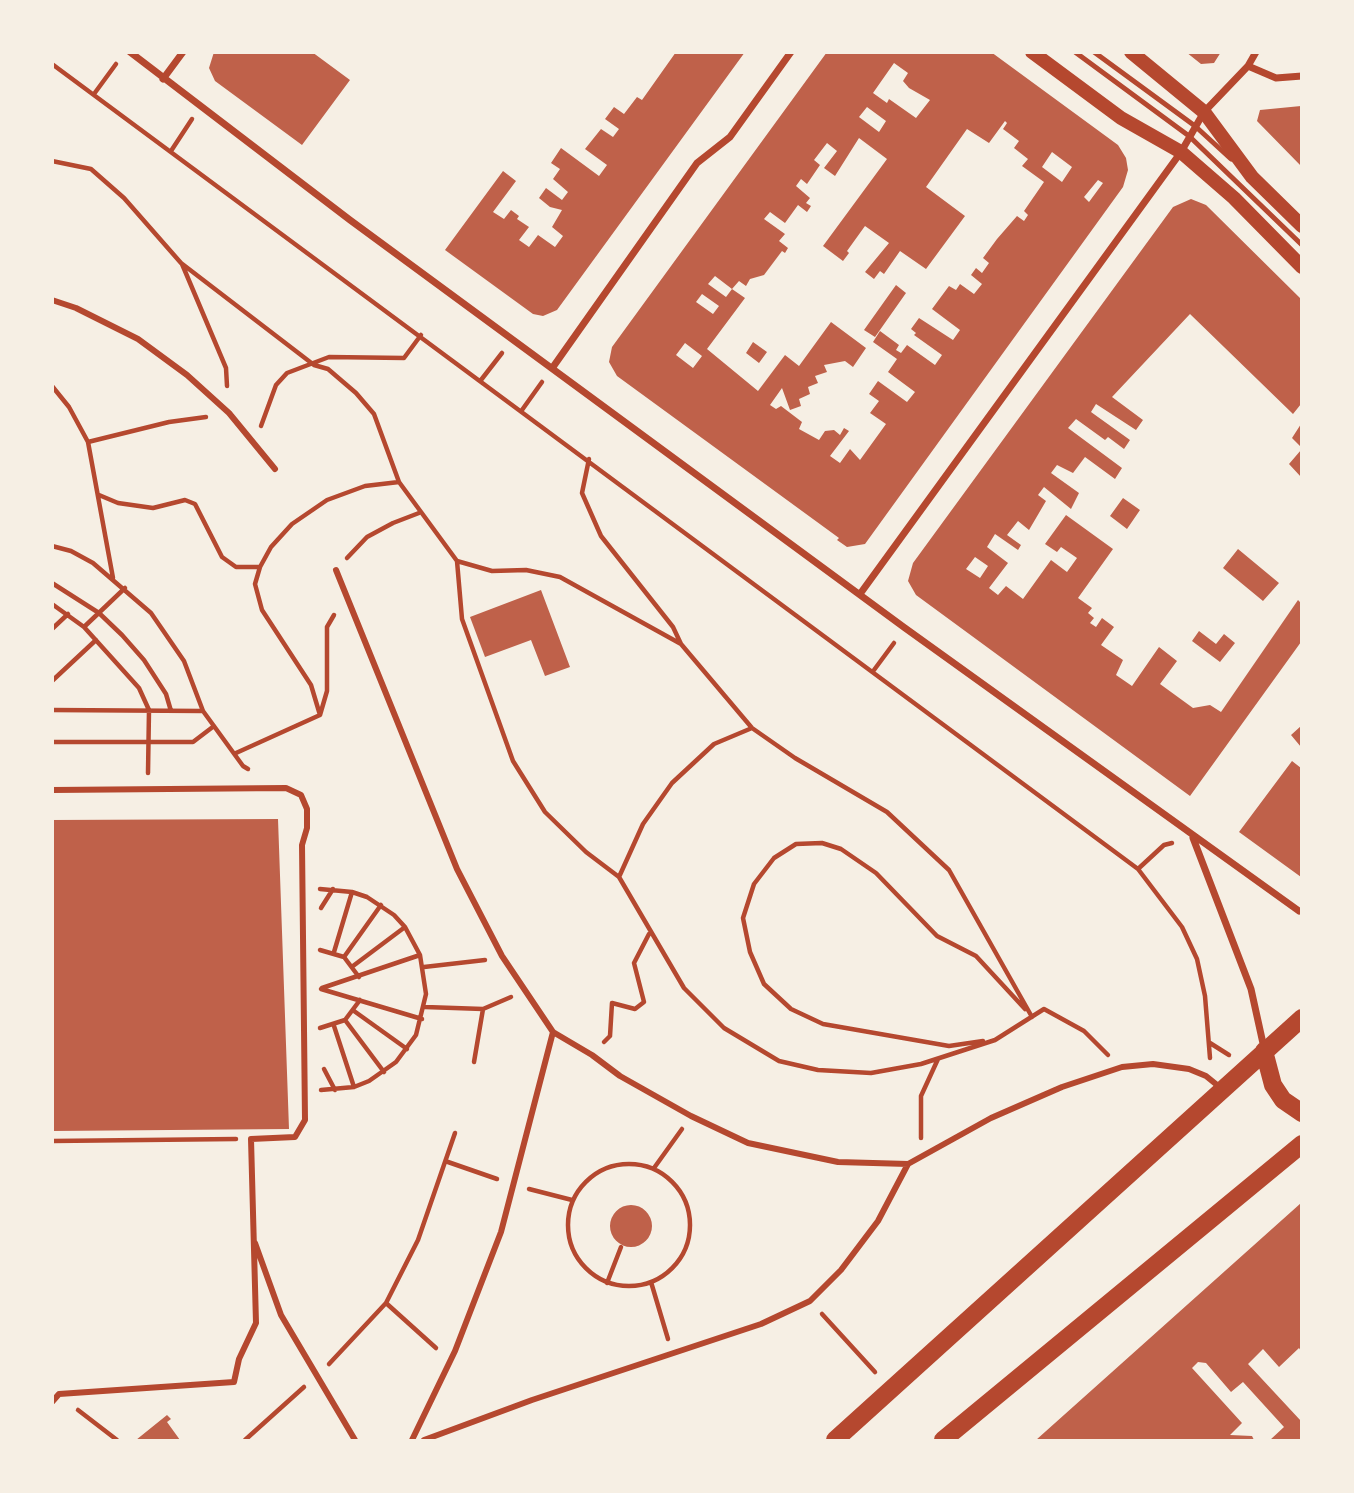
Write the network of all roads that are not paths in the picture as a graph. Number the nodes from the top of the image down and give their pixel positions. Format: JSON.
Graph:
{"nodes":[{"id":1,"x":130,"y":52,"type":"edge"},
{"id":2,"x":183,"y":52,"type":"edge"},
{"id":3,"x":791,"y":52,"type":"edge"},
{"id":4,"x":1032,"y":52,"type":"edge"},
{"id":5,"x":1075,"y":52,"type":"edge"},
{"id":6,"x":1094,"y":52,"type":"edge"},
{"id":7,"x":1131,"y":52,"type":"edge"},
{"id":8,"x":1256,"y":52,"type":"edge"},
{"id":9,"x":1248,"y":66,"type":"junction"},
{"id":10,"x":1301,"y":76,"type":"edge"},
{"id":11,"x":163,"y":79,"type":"junction"},
{"id":12,"x":1204,"y":112,"type":"junction"},
{"id":13,"x":1195,"y":126,"type":"junction"},
{"id":14,"x":1189,"y":136,"type":"junction"},
{"id":15,"x":1181,"y":152,"type":"junction"},
{"id":16,"x":1252,"y":177,"type":"junction"},
{"id":17,"x":1301,"y":226,"type":"edge"},
{"id":18,"x":1301,"y":245,"type":"edge"},
{"id":19,"x":1301,"y":267,"type":"edge"},
{"id":20,"x":52,"y":300,"type":"edge"},
{"id":21,"x":553,"y":367,"type":"junction"},
{"id":22,"x":275,"y":469,"type":"dead end"},
{"id":23,"x":336,"y":570,"type":"road end"},
{"id":24,"x":860,"y":594,"type":"junction"},
{"id":25,"x":52,"y":790,"type":"edge"},
{"id":26,"x":1193,"y":837,"type":"junction"},
{"id":27,"x":1299,"y":911,"type":"dead end"},
{"id":28,"x":1301,"y":1018,"type":"edge"},
{"id":29,"x":553,"y":1032,"type":"junction"},
{"id":30,"x":1264,"y":1051,"type":"junction"},
{"id":31,"x":1223,"y":1090,"type":"junction"},
{"id":32,"x":1301,"y":1113,"type":"edge"},
{"id":33,"x":1301,"y":1144,"type":"edge"},
{"id":34,"x":908,"y":1164,"type":"junction"},
{"id":35,"x":253,"y":1238,"type":"junction"},
{"id":36,"x":52,"y":1402,"type":"edge"},
{"id":37,"x":355,"y":1440,"type":"edge"},
{"id":38,"x":412,"y":1440,"type":"edge"},
{"id":39,"x":424,"y":1440,"type":"edge"},
{"id":40,"x":835,"y":1440,"type":"edge"},
{"id":41,"x":943,"y":1440,"type":"edge"}],
"edges":[{"from":1,"to":11,"type":"street"},
{"from":2,"to":11,"type":"street"},
{"from":3,"to":21,"type":"street"},
{"from":4,"to":15,"type":"main road"},
{"from":5,"to":14,"type":"lane"},
{"from":6,"to":13,"type":"lane"},
{"from":7,"to":12,"type":"main road"},
{"from":8,"to":9,"type":"street"},
{"from":9,"to":10,"type":"street"},
{"from":9,"to":12,"type":"street"},
{"from":11,"to":21,"type":"street"},
{"from":12,"to":13,"type":"street"},
{"from":12,"to":16,"type":"main road"},
{"from":13,"to":14,"type":"street"},
{"from":13,"to":16,"type":"lane"},
{"from":14,"to":15,"type":"street"},
{"from":14,"to":18,"type":"lane"},
{"from":15,"to":19,"type":"main road"},
{"from":15,"to":24,"type":"street"},
{"from":16,"to":17,"type":"main road"},
{"from":20,"to":22,"type":"street"},
{"from":21,"to":24,"type":"street"},
{"from":23,"to":29,"type":"street"},
{"from":24,"to":26,"type":"street"},
{"from":25,"to":35,"type":"street"},
{"from":26,"to":27,"type":"street"},
{"from":26,"to":30,"type":"street"},
{"from":28,"to":30,"type":"main road"},
{"from":29,"to":34,"type":"street"},
{"from":29,"to":38,"type":"street"},
{"from":30,"to":31,"type":"main road"},
{"from":30,"to":32,"type":"main road"},
{"from":31,"to":34,"type":"street"},
{"from":31,"to":40,"type":"main road"},
{"from":33,"to":41,"type":"main road"},
{"from":34,"to":39,"type":"street"},
{"from":35,"to":36,"type":"street"},
{"from":35,"to":37,"type":"street"}]}
